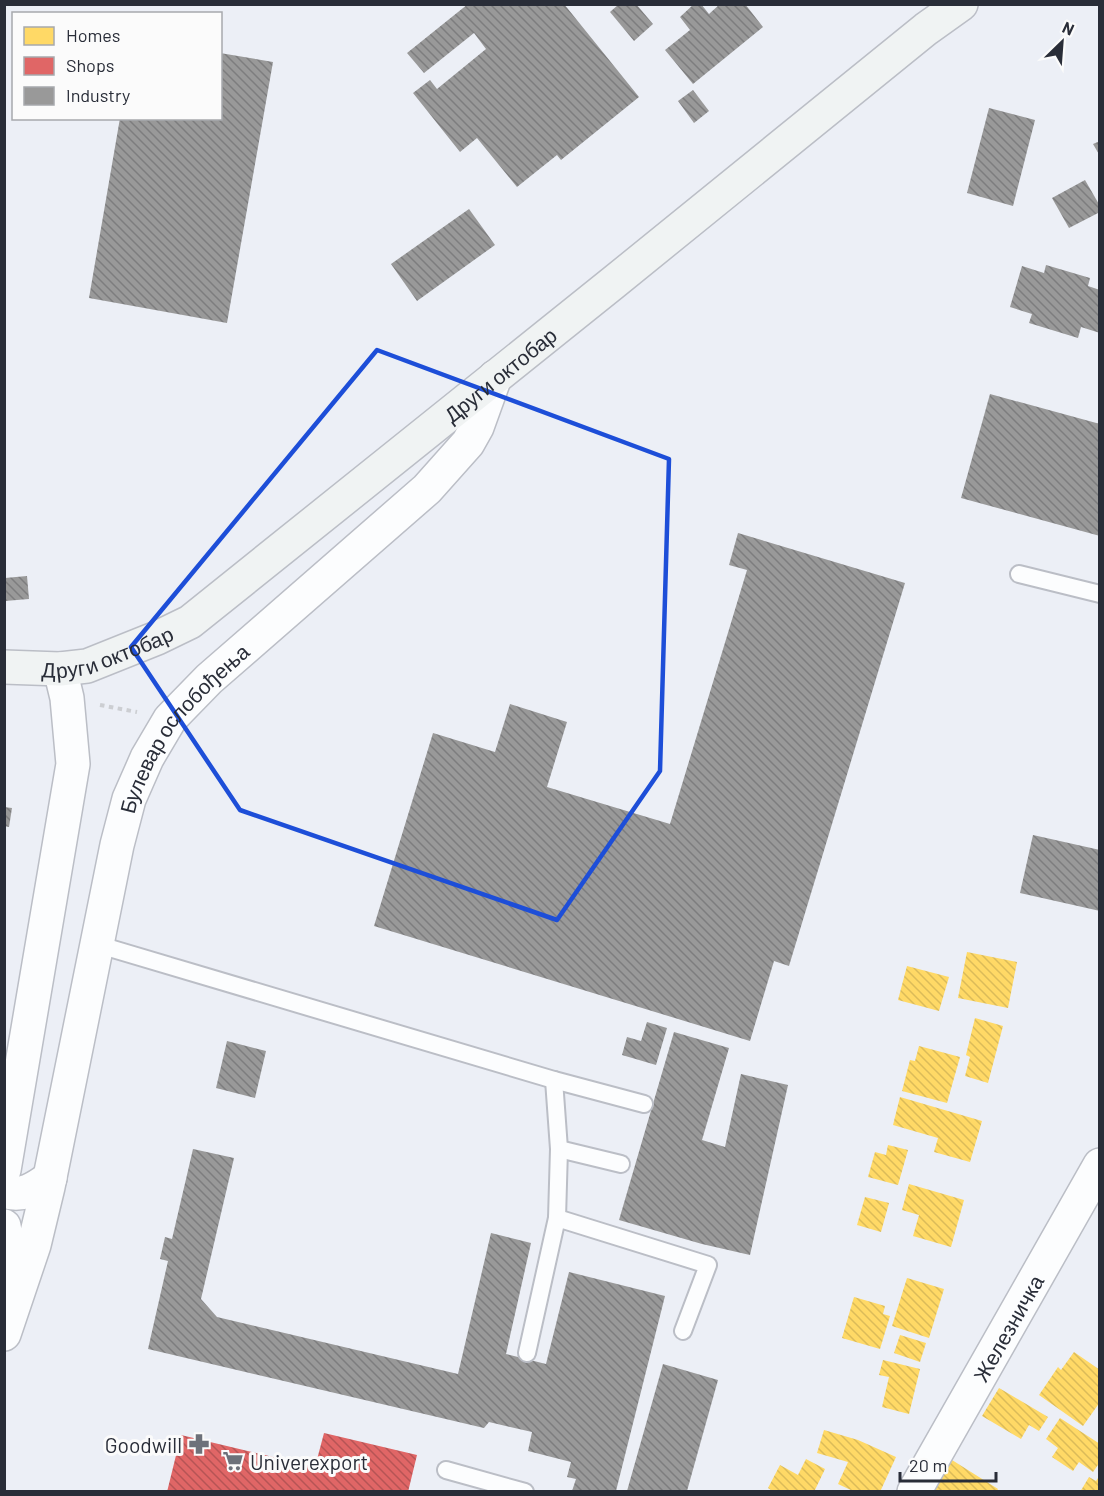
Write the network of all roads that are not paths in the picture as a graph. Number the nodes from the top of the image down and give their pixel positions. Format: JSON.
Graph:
{"nodes":[{"id":1,"x":961,"y":4,"type":"edge"},
{"id":2,"x":495,"y":377,"type":"junction"},
{"id":3,"x":1019,"y":574,"type":"dead end"},
{"id":4,"x":1100,"y":594,"type":"edge"},
{"id":5,"x":4,"y":667,"type":"edge"},
{"id":6,"x":64,"y":683,"type":"junction"},
{"id":7,"x":96,"y":944,"type":"junction"},
{"id":8,"x":554,"y":1080,"type":"junction"},
{"id":9,"x":644,"y":1104,"type":"dead end"},
{"id":10,"x":558,"y":1149,"type":"junction"},
{"id":11,"x":621,"y":1164,"type":"dead end"},
{"id":12,"x":1100,"y":1165,"type":"edge"},
{"id":13,"x":4,"y":1170,"type":"edge"},
{"id":14,"x":50,"y":1178,"type":"junction"},
{"id":15,"x":4,"y":1191,"type":"edge"},
{"id":16,"x":557,"y":1218,"type":"junction"},
{"id":17,"x":4,"y":1226,"type":"edge"},
{"id":18,"x":17,"y":1299,"type":"junction"},
{"id":19,"x":683,"y":1331,"type":"dead end"},
{"id":20,"x":4,"y":1334,"type":"edge"},
{"id":21,"x":527,"y":1353,"type":"dead end"},
{"id":22,"x":446,"y":1470,"type":"dead end"},
{"id":23,"x":525,"y":1491,"type":"edge"},
{"id":24,"x":914,"y":1491,"type":"edge"}],
"edges":[{"from":1,"to":2,"type":"main road","name":"Други октобар"},
{"from":2,"to":6,"type":"main road","name":"Други октобар"},
{"from":2,"to":7,"type":"street","name":"Булевар ослобођења"},
{"from":3,"to":4,"type":"lane"},
{"from":5,"to":6,"type":"main road","name":"Други октобар"},
{"from":6,"to":13,"type":"street"},
{"from":7,"to":8,"type":"lane"},
{"from":7,"to":14,"type":"street","name":"Булевар ослобођења"},
{"from":8,"to":9,"type":"lane"},
{"from":8,"to":10,"type":"lane"},
{"from":10,"to":11,"type":"lane"},
{"from":10,"to":16,"type":"lane"},
{"from":12,"to":24,"type":"street","name":"Железничка"},
{"from":14,"to":15,"type":"street"},
{"from":14,"to":18,"type":"street","name":"Булевар ослобођења"},
{"from":16,"to":19,"type":"lane"},
{"from":16,"to":21,"type":"lane"},
{"from":17,"to":18,"type":"street"},
{"from":18,"to":20,"type":"street","name":"Булевар ослобођења"},
{"from":22,"to":23,"type":"lane"}]}
